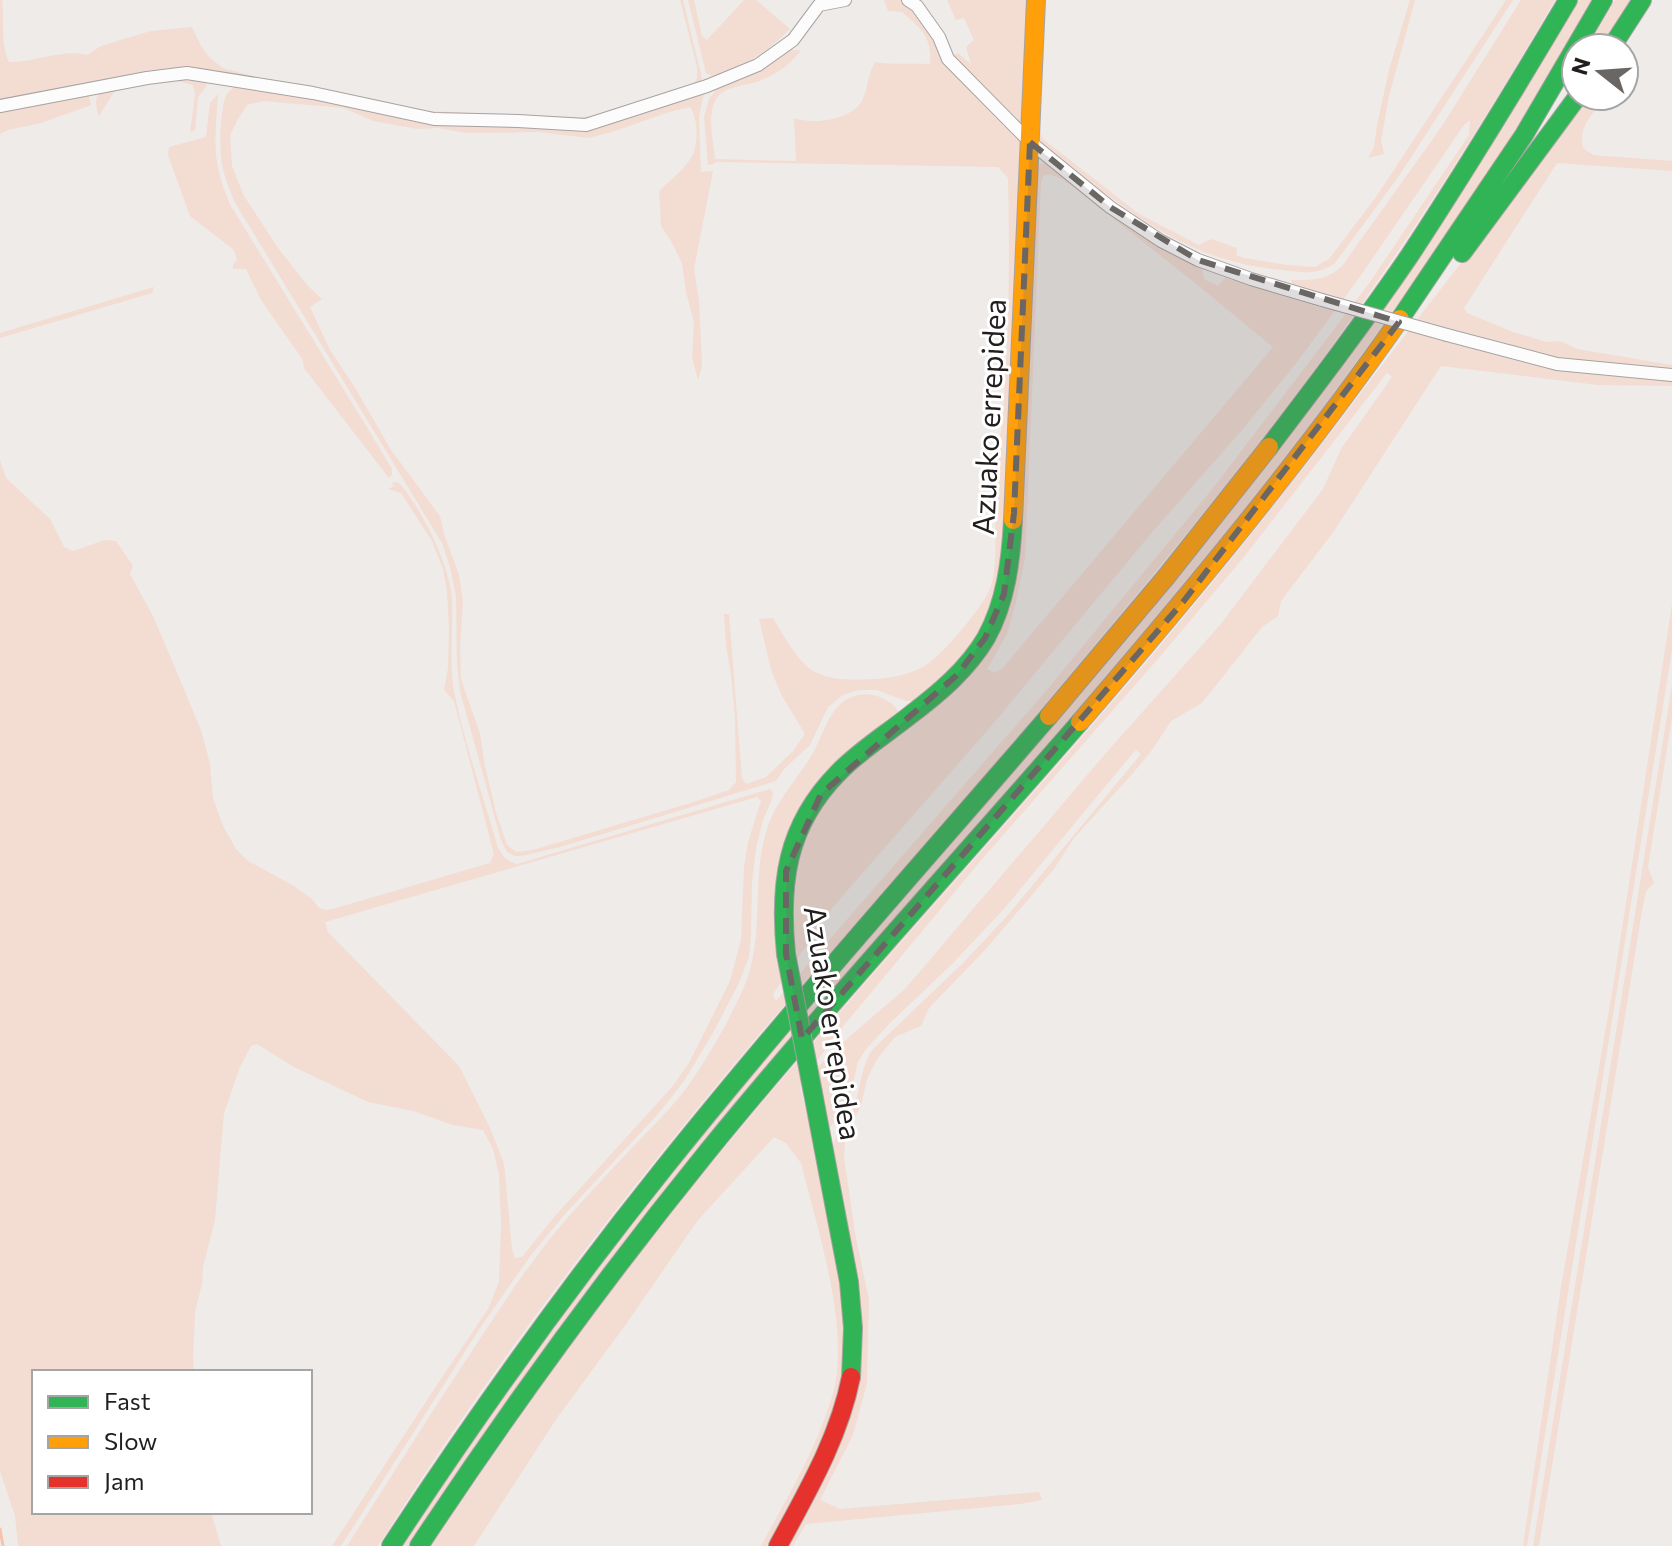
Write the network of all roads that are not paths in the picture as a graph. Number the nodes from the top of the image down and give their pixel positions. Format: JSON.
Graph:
{"nodes":[{"id":1,"x":845,"y":0,"type":"edge"},
{"id":2,"x":908,"y":0,"type":"edge"},
{"id":3,"x":1036,"y":0,"type":"edge"},
{"id":4,"x":1568,"y":0,"type":"edge"},
{"id":5,"x":1603,"y":0,"type":"edge"},
{"id":6,"x":1642,"y":0,"type":"edge"},
{"id":7,"x":1621,"y":32,"type":"edge"},
{"id":8,"x":0,"y":106,"type":"edge"},
{"id":9,"x":1566,"y":112,"type":"edge"},
{"id":10,"x":1030,"y":142,"type":"junction"},
{"id":11,"x":1414,"y":301,"type":"junction"},
{"id":12,"x":1672,"y":375,"type":"edge"},
{"id":13,"x":391,"y":1546,"type":"edge"},
{"id":14,"x":419,"y":1546,"type":"edge"},
{"id":15,"x":778,"y":1546,"type":"edge"}],
"edges":[{"from":1,"to":8,"type":"street"},
{"from":2,"to":10,"type":"street"},
{"from":3,"to":10,"type":"main road","name":"Azuako errepidea"},
{"from":4,"to":13,"type":"main road"},
{"from":5,"to":11,"type":"main road"},
{"from":6,"to":7,"type":"main road"},
{"from":9,"to":11,"type":"main road"},
{"from":10,"to":12,"type":"street","bridge":true},
{"from":10,"to":15,"type":"main road","name":"Azuako errepidea","bridge":true},
{"from":11,"to":14,"type":"main road"}]}
